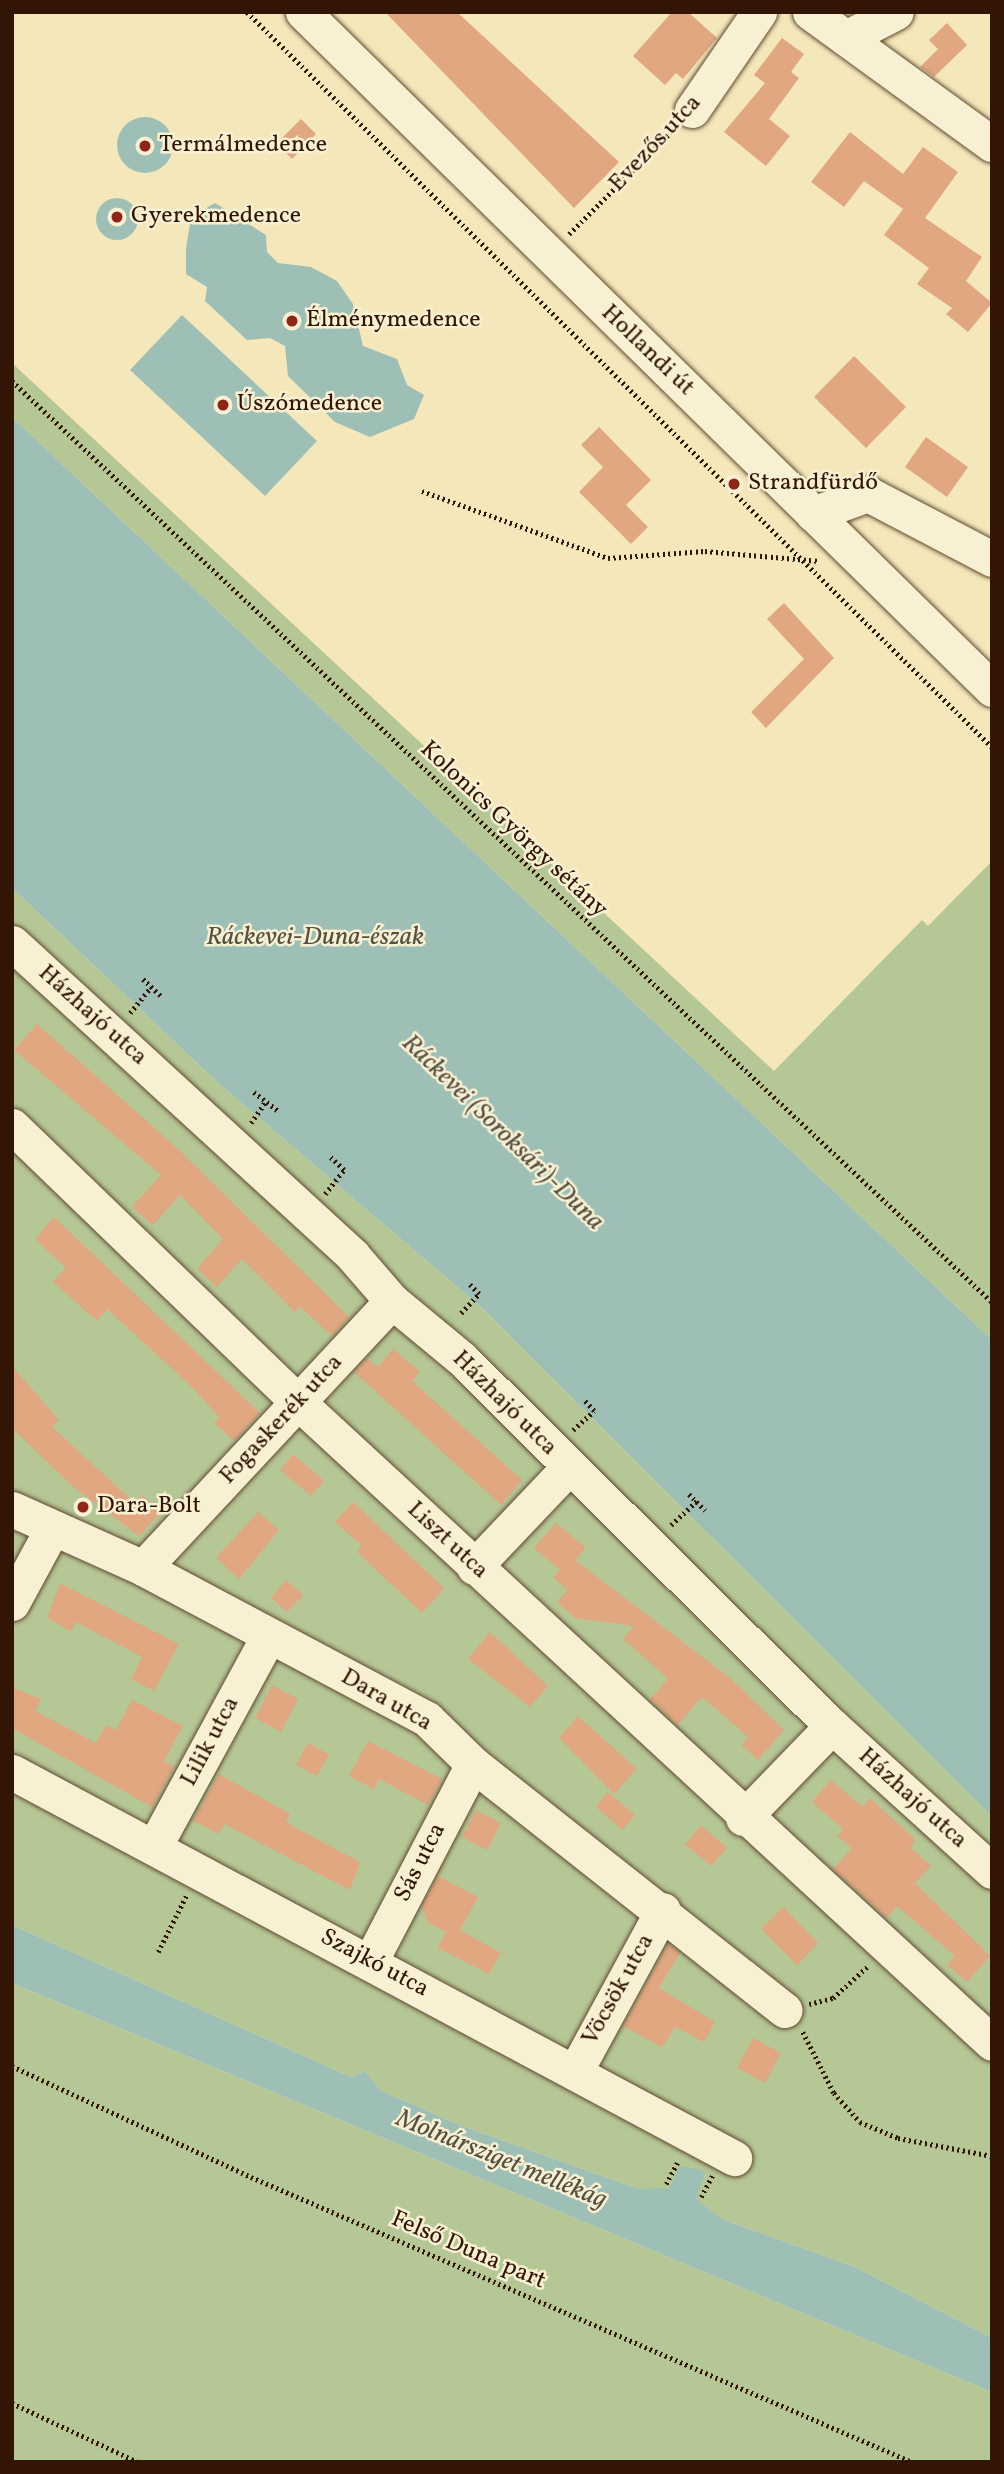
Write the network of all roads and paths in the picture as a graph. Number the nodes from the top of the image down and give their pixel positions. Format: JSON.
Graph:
{"nodes":[{"id":1,"x":247,"y":12,"type":"edge"},
{"id":2,"x":303,"y":12,"type":"edge"},
{"id":3,"x":758,"y":12,"type":"edge"},
{"id":4,"x":810,"y":12,"type":"edge"},
{"id":5,"x":896,"y":12,"type":"edge"},
{"id":6,"x":846,"y":38,"type":"junction"},
{"id":7,"x":692,"y":110,"type":"joint"},
{"id":8,"x":992,"y":144,"type":"edge"},
{"id":9,"x":569,"y":234,"type":"dead end"},
{"id":10,"x":12,"y":381,"type":"edge"},
{"id":11,"x":422,"y":491,"type":"dead end"},
{"id":12,"x":813,"y":514,"type":"junction"},
{"id":13,"x":848,"y":551,"type":"junction"},
{"id":14,"x":992,"y":559,"type":"edge"},
{"id":15,"x":804,"y":560,"type":"junction"},
{"id":16,"x":992,"y":689,"type":"edge"},
{"id":17,"x":992,"y":747,"type":"edge"},
{"id":18,"x":12,"y":943,"type":"edge"},
{"id":19,"x":143,"y":979,"type":"dead end"},
{"id":20,"x":152,"y":987,"type":"junction"},
{"id":21,"x":161,"y":996,"type":"dead end"},
{"id":22,"x":130,"y":1013,"type":"dead end"},
{"id":23,"x":254,"y":1092,"type":"dead end"},
{"id":24,"x":266,"y":1101,"type":"junction"},
{"id":25,"x":278,"y":1111,"type":"dead end"},
{"id":26,"x":12,"y":1126,"type":"edge"},
{"id":27,"x":247,"y":1128,"type":"dead end"},
{"id":28,"x":329,"y":1156,"type":"dead end"},
{"id":29,"x":320,"y":1200,"type":"dead end"},
{"id":30,"x":470,"y":1285,"type":"dead end"},
{"id":31,"x":392,"y":1301,"type":"junction"},
{"id":32,"x":992,"y":1301,"type":"edge"},
{"id":33,"x":461,"y":1313,"type":"dead end"},
{"id":34,"x":583,"y":1399,"type":"dead end"},
{"id":35,"x":299,"y":1402,"type":"junction"},
{"id":36,"x":572,"y":1431,"type":"dead end"},
{"id":37,"x":568,"y":1468,"type":"junction"},
{"id":38,"x":690,"y":1493,"type":"dead end"},
{"id":39,"x":697,"y":1501,"type":"junction"},
{"id":40,"x":12,"y":1509,"type":"edge"},
{"id":41,"x":705,"y":1510,"type":"dead end"},
{"id":42,"x":671,"y":1525,"type":"dead end"},
{"id":43,"x":51,"y":1531,"type":"junction"},
{"id":44,"x":474,"y":1567,"type":"junction"},
{"id":45,"x":143,"y":1568,"type":"junction"},
{"id":46,"x":12,"y":1603,"type":"edge"},
{"id":47,"x":268,"y":1637,"type":"junction"},
{"id":48,"x":832,"y":1726,"type":"junction"},
{"id":49,"x":473,"y":1764,"type":"junction"},
{"id":50,"x":12,"y":1772,"type":"edge"},
{"id":51,"x":743,"y":1818,"type":"junction"},
{"id":52,"x":154,"y":1847,"type":"junction"},
{"id":53,"x":992,"y":1871,"type":"edge"},
{"id":54,"x":663,"y":1910,"type":"junction"},
{"id":55,"x":176,"y":1915,"type":"dead end"},
{"id":56,"x":890,"y":1947,"type":"junction"},
{"id":57,"x":158,"y":1952,"type":"dead end"},
{"id":58,"x":370,"y":1962,"type":"junction"},
{"id":59,"x":784,"y":2010,"type":"junction"},
{"id":60,"x":992,"y":2043,"type":"edge"},
{"id":61,"x":12,"y":2067,"type":"edge"},
{"id":62,"x":576,"y":2070,"type":"junction"},
{"id":63,"x":681,"y":2156,"type":"dead end"},
{"id":64,"x":992,"y":2156,"type":"edge"},
{"id":65,"x":734,"y":2158,"type":"dead end"},
{"id":66,"x":666,"y":2184,"type":"dead end"},
{"id":67,"x":12,"y":2403,"type":"edge"},
{"id":68,"x":138,"y":2462,"type":"edge"},
{"id":69,"x":912,"y":2462,"type":"edge"}],
"edges":[{"from":1,"to":15,"type":"path"},
{"from":2,"to":12,"type":"street","name":"Hollandi út"},
{"from":3,"to":7,"type":"street","name":"Evezős utca"},
{"from":4,"to":6,"type":"street"},
{"from":5,"to":6,"type":"street"},
{"from":6,"to":8,"type":"street"},
{"from":7,"to":9,"type":"path","name":"Evezős utca"},
{"from":10,"to":32,"type":"path","name":"Kolonics György sétány"},
{"from":11,"to":15,"type":"path"},
{"from":12,"to":13,"type":"street","name":"Hollandi út"},
{"from":12,"to":14,"type":"street"},
{"from":13,"to":15,"type":"path"},
{"from":13,"to":16,"type":"street","name":"Hollandi út"},
{"from":15,"to":17,"type":"path"},
{"from":18,"to":31,"type":"street","name":"Házhajó utca"},
{"from":19,"to":20,"type":"path"},
{"from":20,"to":21,"type":"path"},
{"from":20,"to":22,"type":"path"},
{"from":23,"to":24,"type":"path"},
{"from":24,"to":25,"type":"path"},
{"from":24,"to":27,"type":"path"},
{"from":26,"to":35,"type":"street","name":"Liszt utca"},
{"from":28,"to":29,"type":"path"},
{"from":30,"to":33,"type":"path"},
{"from":31,"to":35,"type":"street","name":"Fogaskerék utca"},
{"from":31,"to":37,"type":"street","name":"Házhajó utca"},
{"from":34,"to":36,"type":"path"},
{"from":35,"to":44,"type":"street","name":"Liszt utca"},
{"from":35,"to":45,"type":"street","name":"Fogaskerék utca"},
{"from":37,"to":44,"type":"street"},
{"from":37,"to":48,"type":"street","name":"Házhajó utca"},
{"from":38,"to":39,"type":"path"},
{"from":39,"to":41,"type":"path"},
{"from":39,"to":42,"type":"path"},
{"from":40,"to":43,"type":"street","name":"Dara utca"},
{"from":43,"to":45,"type":"street","name":"Dara utca"},
{"from":43,"to":46,"type":"street"},
{"from":44,"to":51,"type":"street","name":"Liszt utca"},
{"from":45,"to":47,"type":"street","name":"Dara utca"},
{"from":47,"to":49,"type":"street","name":"Dara utca"},
{"from":47,"to":52,"type":"street","name":"Lilik utca"},
{"from":48,"to":51,"type":"street"},
{"from":48,"to":53,"type":"street","name":"Házhajó utca"},
{"from":49,"to":54,"type":"street","name":"Dara utca"},
{"from":49,"to":58,"type":"street","name":"Sás utca"},
{"from":50,"to":52,"type":"street","name":"Szajkó utca"},
{"from":51,"to":56,"type":"street","name":"Liszt utca"},
{"from":52,"to":58,"type":"street","name":"Szajkó utca"},
{"from":54,"to":59,"type":"street","name":"Dara utca"},
{"from":54,"to":62,"type":"street","name":"Vöcsök utca"},
{"from":55,"to":57,"type":"path"},
{"from":56,"to":59,"type":"path"},
{"from":56,"to":60,"type":"street","name":"Liszt utca"},
{"from":58,"to":62,"type":"street","name":"Szajkó utca"},
{"from":59,"to":64,"type":"path"},
{"from":61,"to":69,"type":"path","name":"Felső Duna part"},
{"from":62,"to":65,"type":"street","name":"Szajkó utca"},
{"from":63,"to":66,"type":"path"},
{"from":67,"to":68,"type":"path"}]}
